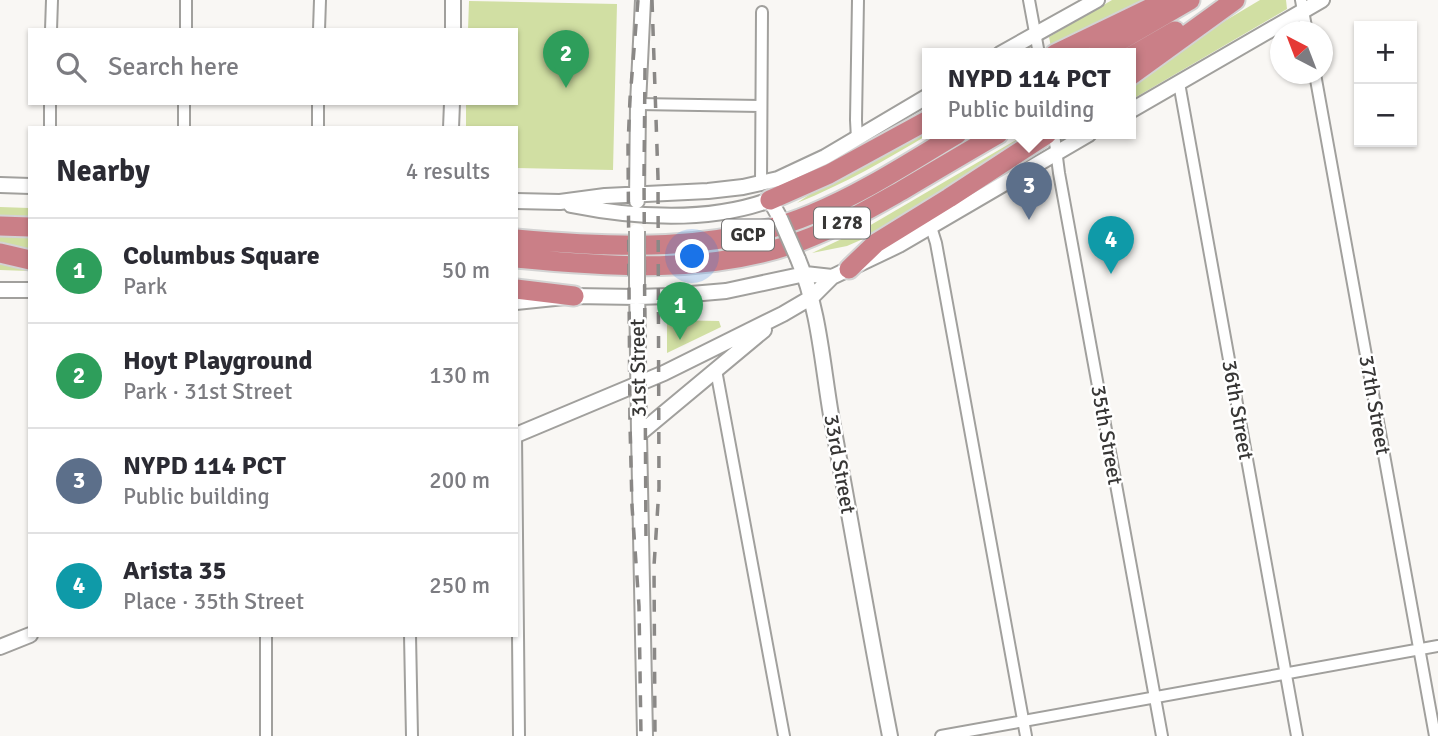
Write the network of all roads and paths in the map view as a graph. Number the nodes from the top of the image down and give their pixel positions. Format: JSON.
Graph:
{"nodes":[{"id":1,"x":52,"y":0,"type":"edge"},
{"id":2,"x":186,"y":0,"type":"edge"},
{"id":3,"x":320,"y":0,"type":"edge"},
{"id":4,"x":453,"y":0,"type":"edge"},
{"id":5,"x":643,"y":0,"type":"edge"},
{"id":6,"x":858,"y":0,"type":"edge"},
{"id":7,"x":1029,"y":0,"type":"edge"},
{"id":8,"x":1097,"y":0,"type":"edge"},
{"id":9,"x":1167,"y":0,"type":"edge"},
{"id":10,"x":1190,"y":0,"type":"edge"},
{"id":11,"x":1228,"y":0,"type":"edge"},
{"id":12,"x":1236,"y":0,"type":"edge"},
{"id":13,"x":1322,"y":0,"type":"edge"},
{"id":14,"x":1302,"y":4,"type":"edge"},
{"id":15,"x":762,"y":12,"type":"dead end"},
{"id":16,"x":51,"y":28,"type":"edge"},
{"id":17,"x":186,"y":28,"type":"edge"},
{"id":18,"x":319,"y":28,"type":"edge"},
{"id":19,"x":453,"y":28,"type":"edge"},
{"id":20,"x":1035,"y":34,"type":"junction"},
{"id":21,"x":1010,"y":48,"type":"edge"},
{"id":22,"x":1038,"y":48,"type":"edge"},
{"id":23,"x":1067,"y":48,"type":"edge"},
{"id":24,"x":1107,"y":48,"type":"edge"},
{"id":25,"x":1136,"y":54,"type":"edge"},
{"id":26,"x":1136,"y":72,"type":"edge"},
{"id":27,"x":1178,"y":83,"type":"junction"},
{"id":28,"x":1317,"y":84,"type":"edge"},
{"id":29,"x":922,"y":100,"type":"edge"},
{"id":30,"x":638,"y":104,"type":"junction"},
{"id":31,"x":50,"y":105,"type":"edge"},
{"id":32,"x":184,"y":105,"type":"edge"},
{"id":33,"x":318,"y":105,"type":"edge"},
{"id":34,"x":452,"y":105,"type":"edge"},
{"id":35,"x":760,"y":106,"type":"junction"},
{"id":36,"x":1136,"y":108,"type":"edge"},
{"id":37,"x":922,"y":123,"type":"edge"},
{"id":38,"x":50,"y":126,"type":"edge"},
{"id":39,"x":184,"y":126,"type":"edge"},
{"id":40,"x":318,"y":126,"type":"edge"},
{"id":41,"x":452,"y":126,"type":"edge"},
{"id":42,"x":857,"y":139,"type":"junction"},
{"id":43,"x":948,"y":139,"type":"edge"},
{"id":44,"x":989,"y":139,"type":"edge"},
{"id":45,"x":1045,"y":139,"type":"edge"},
{"id":46,"x":1053,"y":139,"type":"edge"},
{"id":47,"x":1080,"y":139,"type":"edge"},
{"id":48,"x":1056,"y":153,"type":"junction"},
{"id":49,"x":0,"y":185,"type":"edge"},
{"id":50,"x":28,"y":186,"type":"edge"},
{"id":51,"x":765,"y":191,"type":"junction"},
{"id":52,"x":637,"y":195,"type":"junction"},
{"id":53,"x":518,"y":201,"type":"edge"},
{"id":54,"x":560,"y":202,"type":"junction"},
{"id":55,"x":637,"y":214,"type":"junction"},
{"id":56,"x":0,"y":226,"type":"edge"},
{"id":57,"x":28,"y":227,"type":"edge"},
{"id":58,"x":931,"y":228,"type":"junction"},
{"id":59,"x":518,"y":239,"type":"edge"},
{"id":60,"x":28,"y":249,"type":"edge"},
{"id":61,"x":0,"y":251,"type":"edge"},
{"id":62,"x":518,"y":258,"type":"edge"},
{"id":63,"x":28,"y":259,"type":"edge"},
{"id":64,"x":841,"y":273,"type":"junction"},
{"id":65,"x":805,"y":274,"type":"junction"},
{"id":66,"x":518,"y":289,"type":"edge"},
{"id":67,"x":0,"y":290,"type":"edge"},
{"id":68,"x":28,"y":290,"type":"edge"},
{"id":69,"x":574,"y":296,"type":"junction"},
{"id":70,"x":637,"y":297,"type":"junction"},
{"id":71,"x":812,"y":297,"type":"junction"},
{"id":72,"x":518,"y":302,"type":"edge"},
{"id":73,"x":783,"y":314,"type":"junction"},
{"id":74,"x":716,"y":370,"type":"junction"},
{"id":75,"x":638,"y":383,"type":"junction"},
{"id":76,"x":518,"y":434,"type":"edge"},
{"id":77,"x":639,"y":434,"type":"junction"},
{"id":78,"x":28,"y":636,"type":"edge"},
{"id":79,"x":518,"y":636,"type":"edge"},
{"id":80,"x":266,"y":637,"type":"edge"},
{"id":81,"x":410,"y":637,"type":"edge"},
{"id":82,"x":1438,"y":646,"type":"edge"},
{"id":83,"x":0,"y":647,"type":"edge"},
{"id":84,"x":1419,"y":650,"type":"junction"},
{"id":85,"x":1286,"y":674,"type":"junction"},
{"id":86,"x":1154,"y":697,"type":"junction"},
{"id":87,"x":1023,"y":721,"type":"junction"},
{"id":88,"x":266,"y":736,"type":"edge"},
{"id":89,"x":412,"y":736,"type":"edge"},
{"id":90,"x":519,"y":736,"type":"edge"},
{"id":91,"x":645,"y":736,"type":"edge"},
{"id":92,"x":784,"y":736,"type":"edge"},
{"id":93,"x":890,"y":736,"type":"edge"},
{"id":94,"x":941,"y":736,"type":"edge"},
{"id":95,"x":1026,"y":736,"type":"edge"},
{"id":96,"x":1162,"y":736,"type":"edge"},
{"id":97,"x":1297,"y":736,"type":"edge"},
{"id":98,"x":1435,"y":736,"type":"edge"}],
"edges":[{"from":1,"to":16,"type":"street"},
{"from":2,"to":17,"type":"street"},
{"from":3,"to":18,"type":"street"},
{"from":4,"to":19,"type":"main road"},
{"from":5,"to":30,"type":"main road","name":"31st Street"},
{"from":6,"to":42,"type":"street"},
{"from":7,"to":20,"type":"street"},
{"from":8,"to":20,"type":"main road"},
{"from":9,"to":23,"type":"highway"},
{"from":10,"to":24,"type":"highway"},
{"from":11,"to":25,"type":"highway"},
{"from":12,"to":26,"type":"highway"},
{"from":13,"to":14,"type":"main road"},
{"from":14,"to":27,"type":"main road"},
{"from":15,"to":35,"type":"street"},
{"from":20,"to":21,"type":"main road"},
{"from":20,"to":22,"type":"street"},
{"from":27,"to":36,"type":"main road"},
{"from":27,"to":85,"type":"street","name":"36th Street"},
{"from":28,"to":84,"type":"street","name":"37th Street"},
{"from":29,"to":42,"type":"main road"},
{"from":30,"to":35,"type":"street"},
{"from":30,"to":52,"type":"main road","name":"31st Street"},
{"from":31,"to":38,"type":"street"},
{"from":32,"to":39,"type":"street"},
{"from":33,"to":40,"type":"street"},
{"from":34,"to":41,"type":"main road"},
{"from":35,"to":51,"type":"street"},
{"from":37,"to":51,"type":"highway"},
{"from":42,"to":51,"type":"main road"},
{"from":43,"to":59,"type":"highway","number":"GCP"},
{"from":44,"to":62,"type":"highway","number":"I 278"},
{"from":45,"to":64,"type":"highway"},
{"from":46,"to":48,"type":"street","name":"35th Street"},
{"from":47,"to":48,"type":"main road"},
{"from":48,"to":58,"type":"main road"},
{"from":48,"to":86,"type":"street","name":"35th Street"},
{"from":49,"to":50,"type":"main road"},
{"from":51,"to":52,"type":"main road"},
{"from":51,"to":55,"type":"main road"},
{"from":51,"to":65,"type":"main road","name":"33rd Street","bridge":true},
{"from":52,"to":54,"type":"main road"},
{"from":52,"to":55,"type":"main road","name":"31st Street"},
{"from":53,"to":54,"type":"main road"},
{"from":54,"to":55,"type":"main road"},
{"from":55,"to":70,"type":"main road","name":"31st Street","bridge":true},
{"from":56,"to":57,"type":"highway"},
{"from":58,"to":64,"type":"main road"},
{"from":58,"to":87,"type":"street"},
{"from":60,"to":61,"type":"highway"},
{"from":61,"to":63,"type":"highway"},
{"from":64,"to":65,"type":"main road"},
{"from":64,"to":71,"type":"main road"},
{"from":65,"to":70,"type":"main road"},
{"from":65,"to":71,"type":"main road","name":"33rd Street"},
{"from":66,"to":69,"type":"highway"},
{"from":67,"to":68,"type":"main road"},
{"from":69,"to":70,"type":"main road"},
{"from":69,"to":72,"type":"main road"},
{"from":70,"to":75,"type":"main road","name":"31st Street"},
{"from":71,"to":73,"type":"main road"},
{"from":71,"to":93,"type":"main road","name":"33rd Street"},
{"from":73,"to":74,"type":"main road"},
{"from":73,"to":75,"type":"main road"},
{"from":74,"to":77,"type":"main road"},
{"from":74,"to":92,"type":"street"},
{"from":75,"to":76,"type":"main road"},
{"from":75,"to":77,"type":"main road","name":"31st Street"},
{"from":77,"to":91,"type":"main road","name":"31st Street"},
{"from":78,"to":83,"type":"main road"},
{"from":79,"to":90,"type":"street"},
{"from":80,"to":88,"type":"street"},
{"from":81,"to":89,"type":"street"},
{"from":82,"to":84,"type":"street"},
{"from":84,"to":85,"type":"street"},
{"from":84,"to":98,"type":"street","name":"37th Street"},
{"from":85,"to":86,"type":"street"},
{"from":85,"to":97,"type":"street","name":"36th Street"},
{"from":86,"to":87,"type":"street"},
{"from":86,"to":96,"type":"street","name":"35th Street"},
{"from":87,"to":94,"type":"street"},
{"from":87,"to":95,"type":"street"}]}
